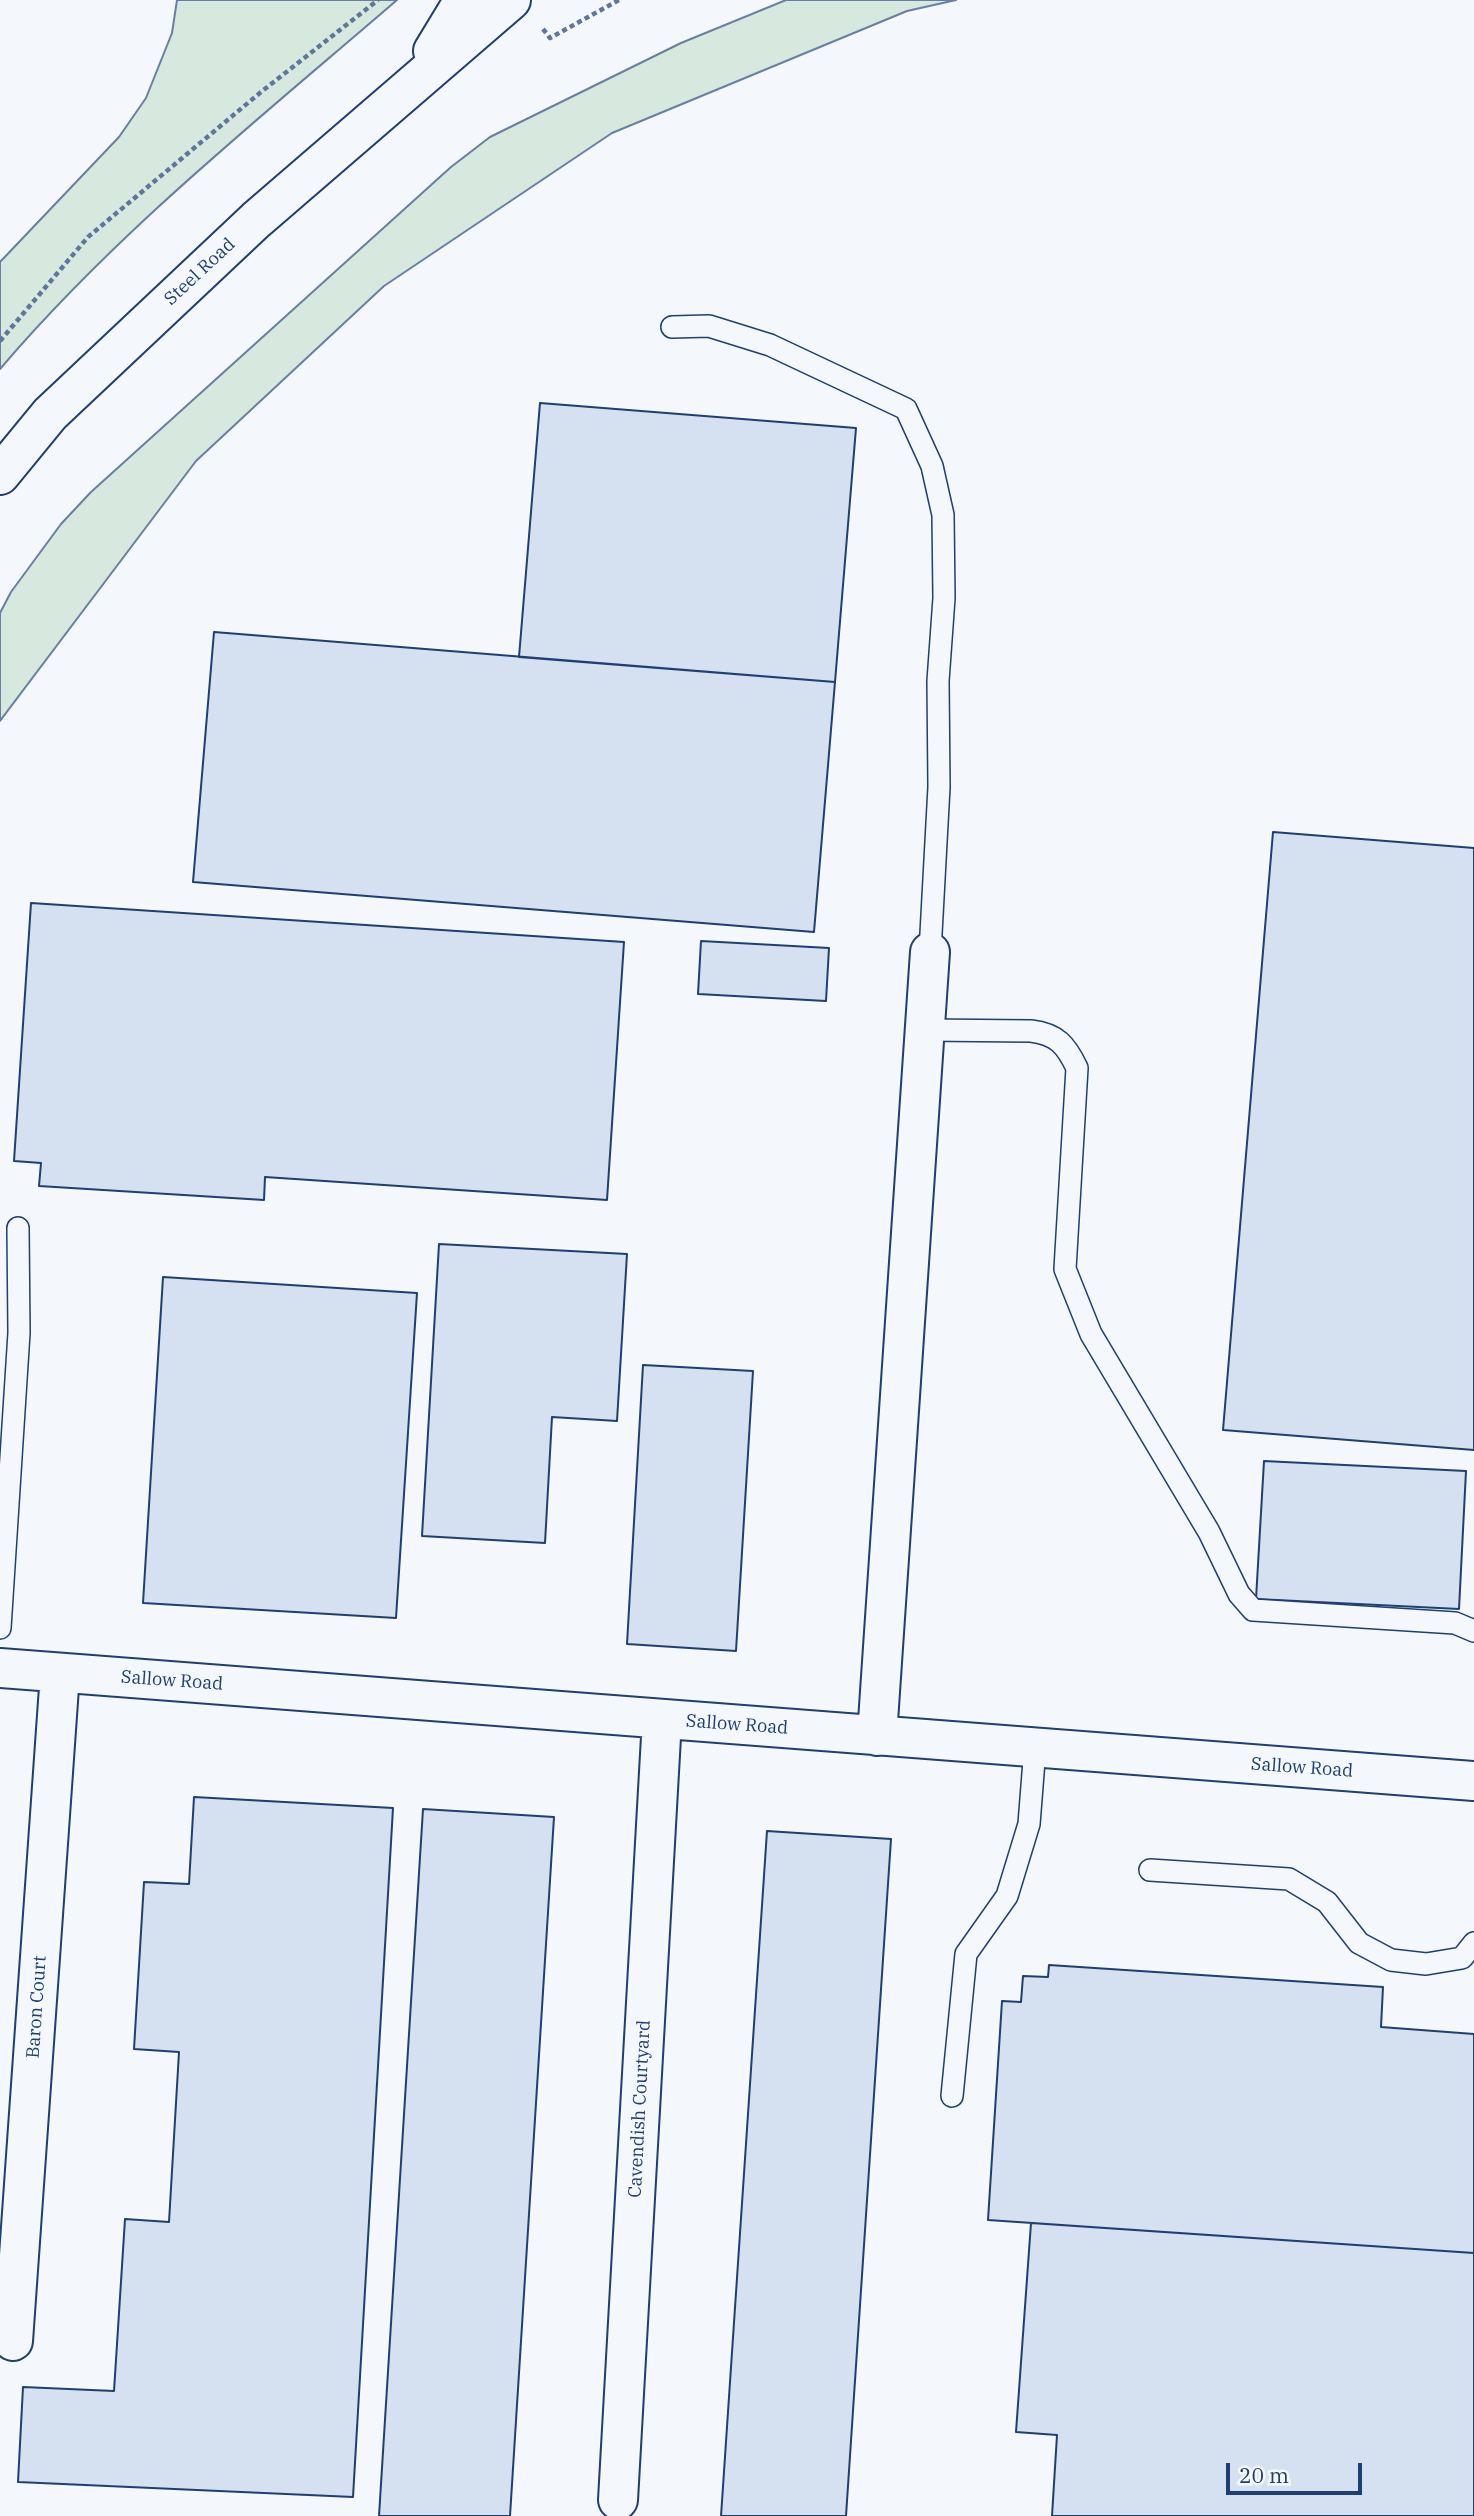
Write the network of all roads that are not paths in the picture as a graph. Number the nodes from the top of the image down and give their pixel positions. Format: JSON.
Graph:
{"nodes":[{"id":1,"x":464,"y":0,"type":"edge"},
{"id":2,"x":524,"y":10,"type":"edge"},
{"id":3,"x":414,"y":82,"type":"junction"},
{"id":4,"x":672,"y":327,"type":"dead end"},
{"id":5,"x":0,"y":475,"type":"edge"},
{"id":6,"x":930,"y":952,"type":"joint"},
{"id":7,"x":925,"y":1030,"type":"junction"},
{"id":8,"x":18,"y":1228,"type":"dead end"},
{"id":9,"x":0,"y":1629,"type":"edge"},
{"id":10,"x":1474,"y":1631,"type":"edge"},
{"id":11,"x":0,"y":1668,"type":"edge"},
{"id":12,"x":60,"y":1673,"type":"junction"},
{"id":13,"x":662,"y":1719,"type":"junction"},
{"id":14,"x":877,"y":1736,"type":"junction"},
{"id":15,"x":1035,"y":1748,"type":"junction"},
{"id":16,"x":1474,"y":1782,"type":"edge"},
{"id":17,"x":1150,"y":1870,"type":"dead end"},
{"id":18,"x":1474,"y":1943,"type":"edge"},
{"id":19,"x":952,"y":2096,"type":"dead end"},
{"id":20,"x":13,"y":2341,"type":"dead end"},
{"id":21,"x":618,"y":2500,"type":"dead end"}],
"edges":[{"from":1,"to":3,"type":"street","name":"Steel Road"},
{"from":2,"to":3,"type":"street","name":"Steel Road"},
{"from":3,"to":5,"type":"street","name":"Steel Road"},
{"from":4,"to":6,"type":"lane"},
{"from":6,"to":7,"type":"street"},
{"from":7,"to":10,"type":"lane"},
{"from":7,"to":14,"type":"street"},
{"from":8,"to":9,"type":"lane"},
{"from":11,"to":12,"type":"street","name":"Sallow Road"},
{"from":12,"to":13,"type":"street","name":"Sallow Road"},
{"from":12,"to":20,"type":"street","name":"Baron Court"},
{"from":13,"to":14,"type":"street","name":"Sallow Road"},
{"from":13,"to":21,"type":"street","name":"Cavendish Courtyard"},
{"from":14,"to":15,"type":"street","name":"Sallow Road"},
{"from":15,"to":16,"type":"street","name":"Sallow Road"},
{"from":15,"to":19,"type":"lane"},
{"from":17,"to":18,"type":"lane"}]}
